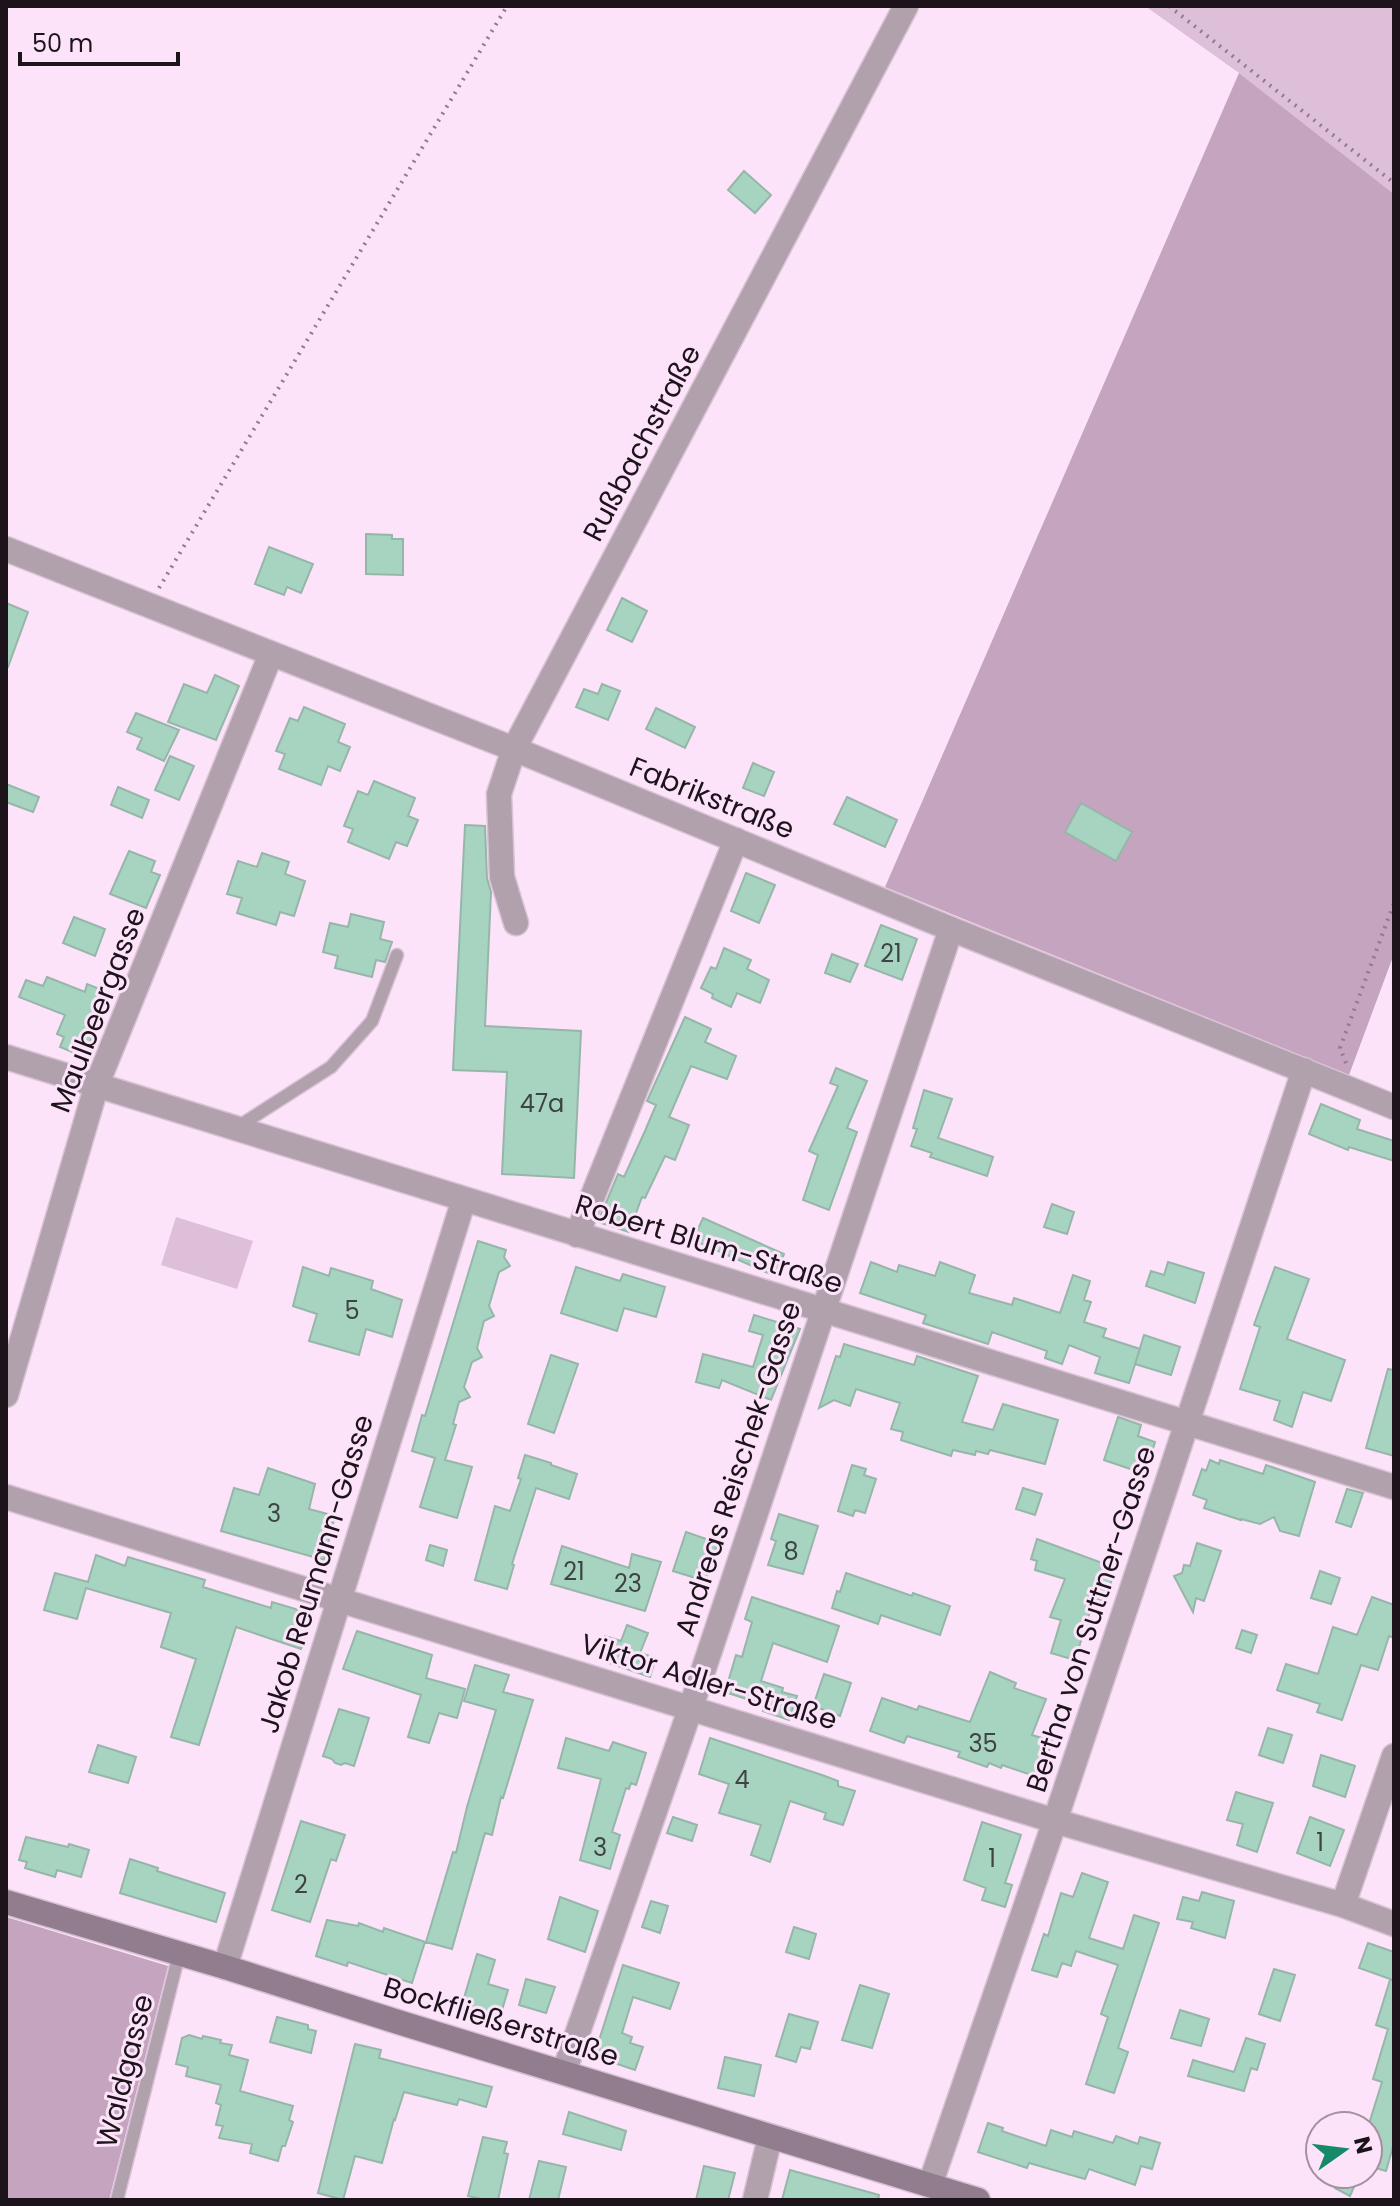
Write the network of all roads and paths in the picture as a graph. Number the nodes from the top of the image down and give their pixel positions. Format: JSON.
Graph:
{"nodes":[{"id":1,"x":507,"y":6,"type":"edge"},
{"id":2,"x":906,"y":6,"type":"edge"},
{"id":3,"x":1169,"y":6,"type":"edge"},
{"id":4,"x":1394,"y":183,"type":"edge"},
{"id":5,"x":6,"y":549,"type":"edge"},
{"id":6,"x":149,"y":605,"type":"junction"},
{"id":7,"x":271,"y":654,"type":"junction"},
{"id":8,"x":514,"y":749,"type":"junction"},
{"id":9,"x":736,"y":840,"type":"junction"},
{"id":10,"x":1394,"y":903,"type":"edge"},
{"id":11,"x":516,"y":923,"type":"dead end"},
{"id":12,"x":951,"y":929,"type":"junction"},
{"id":13,"x":397,"y":955,"type":"dead end"},
{"id":14,"x":6,"y":1057,"type":"edge"},
{"id":15,"x":1346,"y":1063,"type":"dead end"},
{"id":16,"x":1304,"y":1070,"type":"junction"},
{"id":17,"x":97,"y":1084,"type":"junction"},
{"id":18,"x":1394,"y":1107,"type":"edge"},
{"id":19,"x":236,"y":1128,"type":"junction"},
{"id":20,"x":464,"y":1199,"type":"junction"},
{"id":21,"x":577,"y":1235,"type":"junction"},
{"id":22,"x":822,"y":1310,"type":"junction"},
{"id":23,"x":6,"y":1395,"type":"edge"},
{"id":24,"x":1187,"y":1423,"type":"junction"},
{"id":25,"x":1394,"y":1487,"type":"edge"},
{"id":26,"x":6,"y":1497,"type":"edge"},
{"id":27,"x":341,"y":1599,"type":"junction"},
{"id":28,"x":691,"y":1707,"type":"junction"},
{"id":29,"x":1394,"y":1756,"type":"edge"},
{"id":30,"x":1055,"y":1821,"type":"junction"},
{"id":31,"x":6,"y":1902,"type":"edge"},
{"id":32,"x":1343,"y":1905,"type":"junction"},
{"id":33,"x":1394,"y":1924,"type":"edge"},
{"id":34,"x":179,"y":1954,"type":"junction"},
{"id":35,"x":225,"y":1967,"type":"junction"},
{"id":36,"x":564,"y":2072,"type":"junction"},
{"id":37,"x":770,"y":2137,"type":"junction"},
{"id":38,"x":930,"y":2185,"type":"junction"},
{"id":39,"x":117,"y":2200,"type":"edge"},
{"id":40,"x":755,"y":2200,"type":"edge"},
{"id":41,"x":978,"y":2200,"type":"edge"}],
"edges":[{"from":1,"to":6,"type":"path"},
{"from":2,"to":8,"type":"street","name":"Rußbachstraße"},
{"from":3,"to":4,"type":"path"},
{"from":5,"to":6,"type":"street","name":"Fabrikstraße"},
{"from":6,"to":7,"type":"street","name":"Fabrikstraße"},
{"from":7,"to":8,"type":"street","name":"Fabrikstraße"},
{"from":7,"to":17,"type":"street","name":"Maulbeergasse"},
{"from":8,"to":9,"type":"street","name":"Fabrikstraße"},
{"from":8,"to":11,"type":"street","name":"Rußbachstraße"},
{"from":9,"to":12,"type":"street","name":"Fabrikstraße"},
{"from":9,"to":21,"type":"street"},
{"from":10,"to":15,"type":"path"},
{"from":12,"to":16,"type":"street","name":"Fabrikstraße"},
{"from":12,"to":22,"type":"street","name":"Andreas Reischek-Gasse"},
{"from":13,"to":19,"type":"lane"},
{"from":14,"to":17,"type":"street","name":"Robert Blum-Straße"},
{"from":16,"to":18,"type":"street","name":"Fabrikstraße"},
{"from":16,"to":24,"type":"street","name":"Bertha von Suttner-Gasse"},
{"from":17,"to":19,"type":"street","name":"Robert Blum-Straße"},
{"from":17,"to":23,"type":"street","name":"Maulbeergasse"},
{"from":19,"to":20,"type":"street","name":"Robert Blum-Straße"},
{"from":20,"to":21,"type":"street","name":"Robert Blum-Straße"},
{"from":20,"to":27,"type":"street","name":"Jakob Reumann-Gasse"},
{"from":21,"to":22,"type":"street","name":"Robert Blum-Straße"},
{"from":22,"to":24,"type":"street","name":"Robert Blum-Straße"},
{"from":22,"to":28,"type":"street","name":"Andreas Reischek-Gasse"},
{"from":24,"to":25,"type":"street","name":"Robert Blum-Straße"},
{"from":24,"to":30,"type":"street","name":"Bertha von Suttner-Gasse"},
{"from":26,"to":27,"type":"street","name":"Viktor Adler-Straße"},
{"from":27,"to":28,"type":"street","name":"Viktor Adler-Straße"},
{"from":27,"to":35,"type":"street","name":"Jakob Reumann-Gasse"},
{"from":28,"to":30,"type":"street","name":"Viktor Adler-Straße"},
{"from":28,"to":36,"type":"street","name":"Andreas Reischek-Gasse"},
{"from":29,"to":32,"type":"street"},
{"from":30,"to":32,"type":"street","name":"Viktor Adler-Straße"},
{"from":30,"to":38,"type":"street","name":"Bertha von Suttner-Gasse"},
{"from":31,"to":34,"type":"main road","name":"Bockfließerstraße"},
{"from":32,"to":33,"type":"street","name":"Viktor Adler-Straße"},
{"from":34,"to":35,"type":"main road","name":"Bockfließerstraße"},
{"from":34,"to":39,"type":"lane","name":"Waldgasse"},
{"from":35,"to":36,"type":"main road","name":"Bockfließerstraße"},
{"from":36,"to":37,"type":"main road","name":"Bockfließerstraße"},
{"from":37,"to":38,"type":"main road","name":"Bockfließerstraße"},
{"from":37,"to":40,"type":"street"},
{"from":38,"to":41,"type":"main road","name":"Bockfließerstraße"}]}
